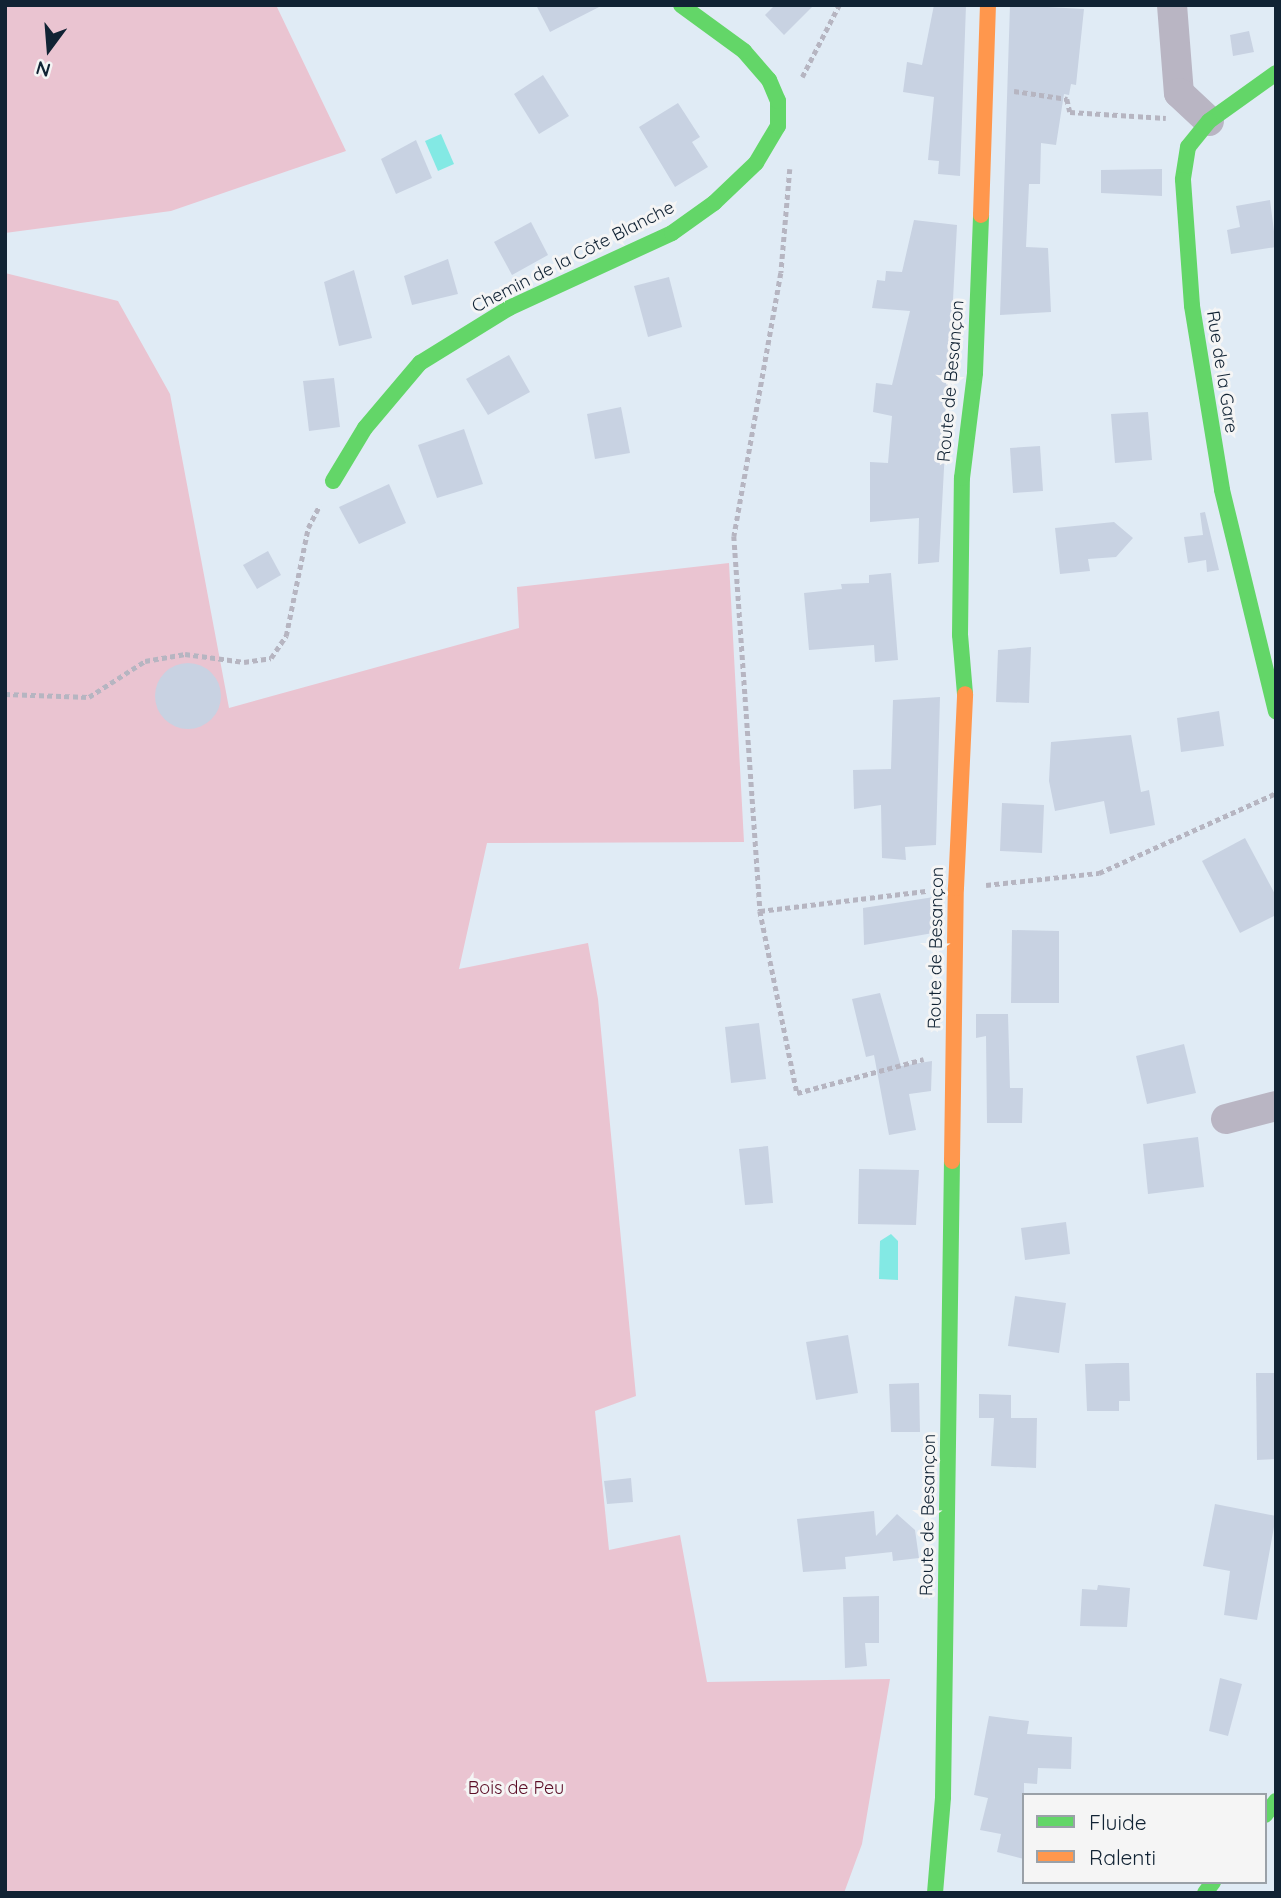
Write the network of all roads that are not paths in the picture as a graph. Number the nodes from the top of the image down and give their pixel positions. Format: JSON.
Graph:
{"nodes":[{"id":1,"x":681,"y":5,"type":"edge"},
{"id":2,"x":988,"y":5,"type":"edge"},
{"id":3,"x":1172,"y":5,"type":"edge"},
{"id":4,"x":1276,"y":73,"type":"edge"},
{"id":5,"x":1209,"y":121,"type":"junction"},
{"id":6,"x":333,"y":481,"type":"road end"},
{"id":7,"x":1276,"y":711,"type":"edge"},
{"id":8,"x":1276,"y":1106,"type":"edge"},
{"id":9,"x":1226,"y":1119,"type":"dead end"},
{"id":10,"x":935,"y":1893,"type":"edge"}],
"edges":[{"from":1,"to":6,"type":"street","name":"Chemin de la Côte Blanche"},
{"from":2,"to":10,"type":"street","name":"Route de Besançon"},
{"from":3,"to":5,"type":"street"},
{"from":4,"to":5,"type":"street","name":"Rue de la Gare"},
{"from":5,"to":7,"type":"street","name":"Rue de la Gare"},
{"from":8,"to":9,"type":"street"}]}
